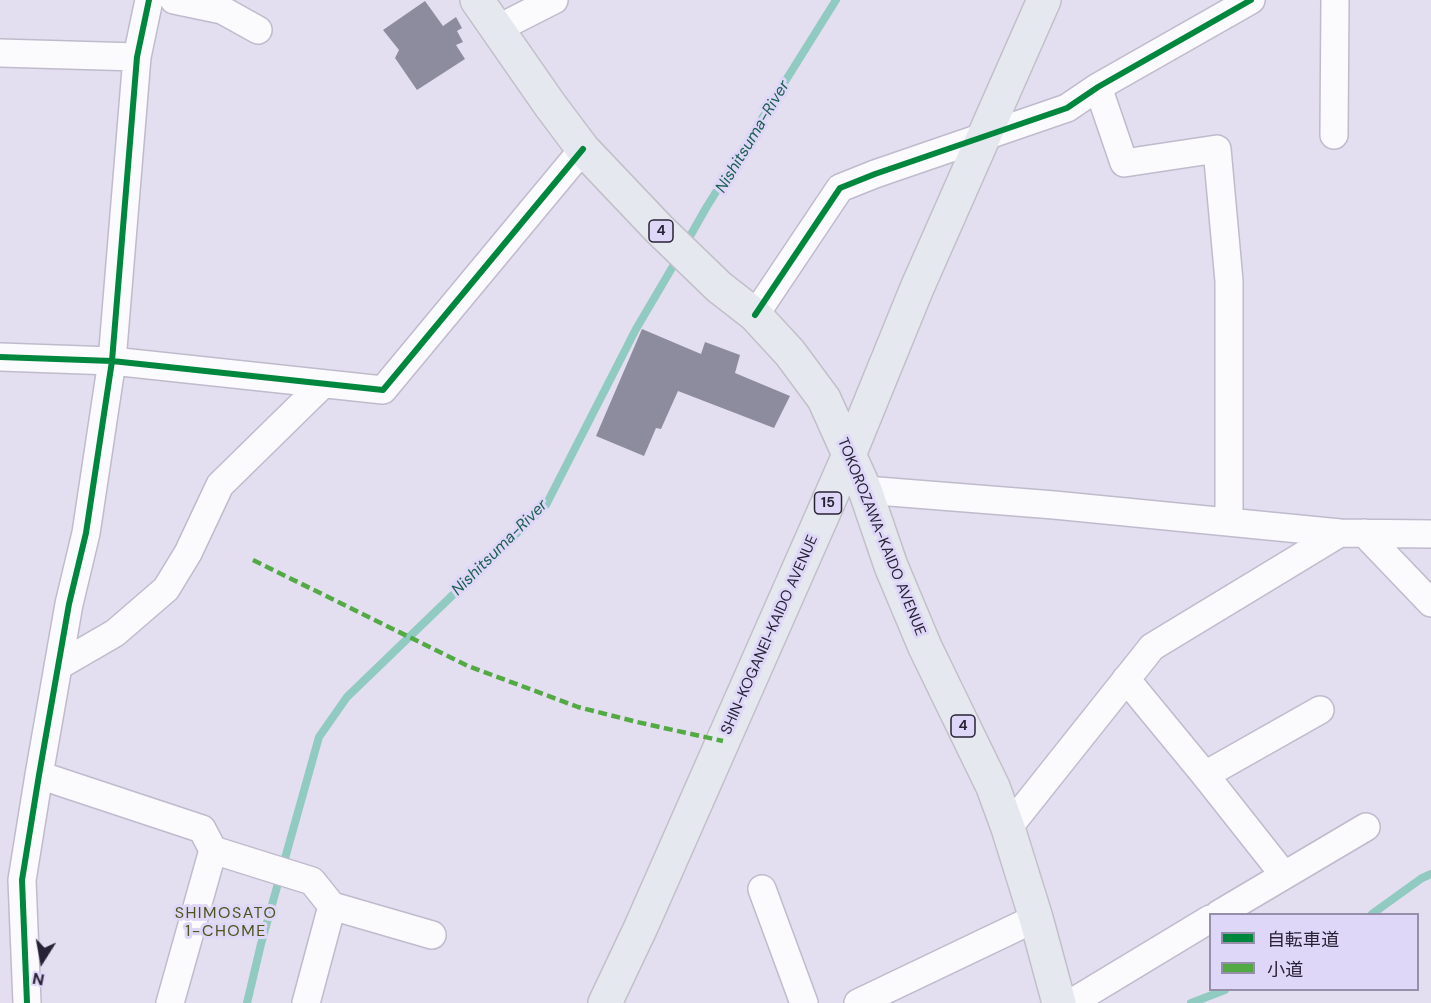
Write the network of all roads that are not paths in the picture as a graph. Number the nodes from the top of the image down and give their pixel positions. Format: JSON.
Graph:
{"nodes":[{"id":1,"x":149,"y":0,"type":"edge"},
{"id":2,"x":174,"y":0,"type":"edge"},
{"id":3,"x":477,"y":0,"type":"edge"},
{"id":4,"x":554,"y":0,"type":"edge"},
{"id":5,"x":1044,"y":0,"type":"edge"},
{"id":6,"x":1251,"y":0,"type":"edge"},
{"id":7,"x":1335,"y":0,"type":"edge"},
{"id":8,"x":497,"y":29,"type":"junction"},
{"id":9,"x":258,"y":30,"type":"dead end"},
{"id":10,"x":0,"y":53,"type":"edge"},
{"id":11,"x":137,"y":57,"type":"junction"},
{"id":12,"x":1098,"y":87,"type":"junction"},
{"id":13,"x":1334,"y":135,"type":"dead end"},
{"id":14,"x":982,"y":138,"type":"junction"},
{"id":15,"x":583,"y":149,"type":"junction"},
{"id":16,"x":755,"y":315,"type":"junction"},
{"id":17,"x":0,"y":357,"type":"edge"},
{"id":18,"x":112,"y":361,"type":"junction"},
{"id":19,"x":323,"y":384,"type":"junction"},
{"id":20,"x":849,"y":455,"type":"junction"},
{"id":21,"x":866,"y":490,"type":"junction"},
{"id":22,"x":1229,"y":522,"type":"junction"},
{"id":23,"x":1352,"y":533,"type":"junction"},
{"id":24,"x":1431,"y":534,"type":"edge"},
{"id":25,"x":1431,"y":603,"type":"edge"},
{"id":26,"x":58,"y":666,"type":"junction"},
{"id":27,"x":1126,"y":679,"type":"junction"},
{"id":28,"x":1320,"y":710,"type":"dead end"},
{"id":29,"x":39,"y":775,"type":"junction"},
{"id":30,"x":1205,"y":775,"type":"junction"},
{"id":31,"x":1366,"y":827,"type":"dead end"},
{"id":32,"x":1008,"y":828,"type":"junction"},
{"id":33,"x":213,"y":850,"type":"junction"},
{"id":34,"x":1284,"y":875,"type":"junction"},
{"id":35,"x":762,"y":889,"type":"dead end"},
{"id":36,"x":332,"y":906,"type":"junction"},
{"id":37,"x":1222,"y":913,"type":"edge"},
{"id":38,"x":1036,"y":918,"type":"junction"},
{"id":39,"x":1209,"y":920,"type":"edge"},
{"id":40,"x":432,"y":935,"type":"dead end"},
{"id":41,"x":27,"y":1003,"type":"edge"},
{"id":42,"x":170,"y":1003,"type":"edge"},
{"id":43,"x":306,"y":1003,"type":"edge"},
{"id":44,"x":605,"y":1003,"type":"edge"},
{"id":45,"x":804,"y":1003,"type":"edge"},
{"id":46,"x":858,"y":1003,"type":"edge"},
{"id":47,"x":1059,"y":1003,"type":"edge"},
{"id":48,"x":1071,"y":1003,"type":"edge"}],
"edges":[{"from":1,"to":11,"type":"street"},
{"from":2,"to":9,"type":"street"},
{"from":3,"to":8,"type":"main road","name":"TOKOROZAWA-KAIDO AVENUE","number":"4"},
{"from":4,"to":8,"type":"street"},
{"from":5,"to":14,"type":"main road","name":"SHIN-KOGANEI-KAIDO AVENUE","number":"15"},
{"from":6,"to":12,"type":"street"},
{"from":7,"to":13,"type":"street"},
{"from":8,"to":15,"type":"main road","name":"TOKOROZAWA-KAIDO AVENUE","number":"4"},
{"from":10,"to":11,"type":"street"},
{"from":11,"to":18,"type":"street"},
{"from":12,"to":14,"type":"street"},
{"from":12,"to":22,"type":"street"},
{"from":14,"to":16,"type":"street"},
{"from":14,"to":20,"type":"main road","name":"SHIN-KOGANEI-KAIDO AVENUE","number":"15"},
{"from":15,"to":16,"type":"main road","name":"TOKOROZAWA-KAIDO AVENUE","number":"4"},
{"from":15,"to":19,"type":"street"},
{"from":16,"to":20,"type":"main road","name":"TOKOROZAWA-KAIDO AVENUE","number":"4"},
{"from":17,"to":18,"type":"street"},
{"from":18,"to":19,"type":"street"},
{"from":18,"to":26,"type":"street"},
{"from":19,"to":26,"type":"street"},
{"from":20,"to":21,"type":"main road","name":"TOKOROZAWA-KAIDO AVENUE","number":"4"},
{"from":20,"to":44,"type":"main road","name":"SHIN-KOGANEI-KAIDO AVENUE","number":"15"},
{"from":21,"to":22,"type":"street"},
{"from":21,"to":32,"type":"main road","name":"TOKOROZAWA-KAIDO AVENUE","number":"4"},
{"from":22,"to":23,"type":"street"},
{"from":23,"to":24,"type":"street"},
{"from":23,"to":25,"type":"street"},
{"from":23,"to":27,"type":"street"},
{"from":26,"to":29,"type":"street"},
{"from":27,"to":30,"type":"street"},
{"from":27,"to":32,"type":"street"},
{"from":28,"to":30,"type":"street"},
{"from":29,"to":33,"type":"street"},
{"from":29,"to":41,"type":"street"},
{"from":30,"to":34,"type":"street"},
{"from":31,"to":34,"type":"street"},
{"from":32,"to":38,"type":"main road","name":"TOKOROZAWA-KAIDO AVENUE","number":"4"},
{"from":33,"to":36,"type":"street"},
{"from":33,"to":42,"type":"street"},
{"from":34,"to":37,"type":"street"},
{"from":35,"to":45,"type":"street"},
{"from":36,"to":40,"type":"street"},
{"from":36,"to":43,"type":"street"},
{"from":38,"to":46,"type":"street"},
{"from":38,"to":47,"type":"main road","name":"TOKOROZAWA-KAIDO AVENUE","number":"4"},
{"from":39,"to":48,"type":"street"}]}
